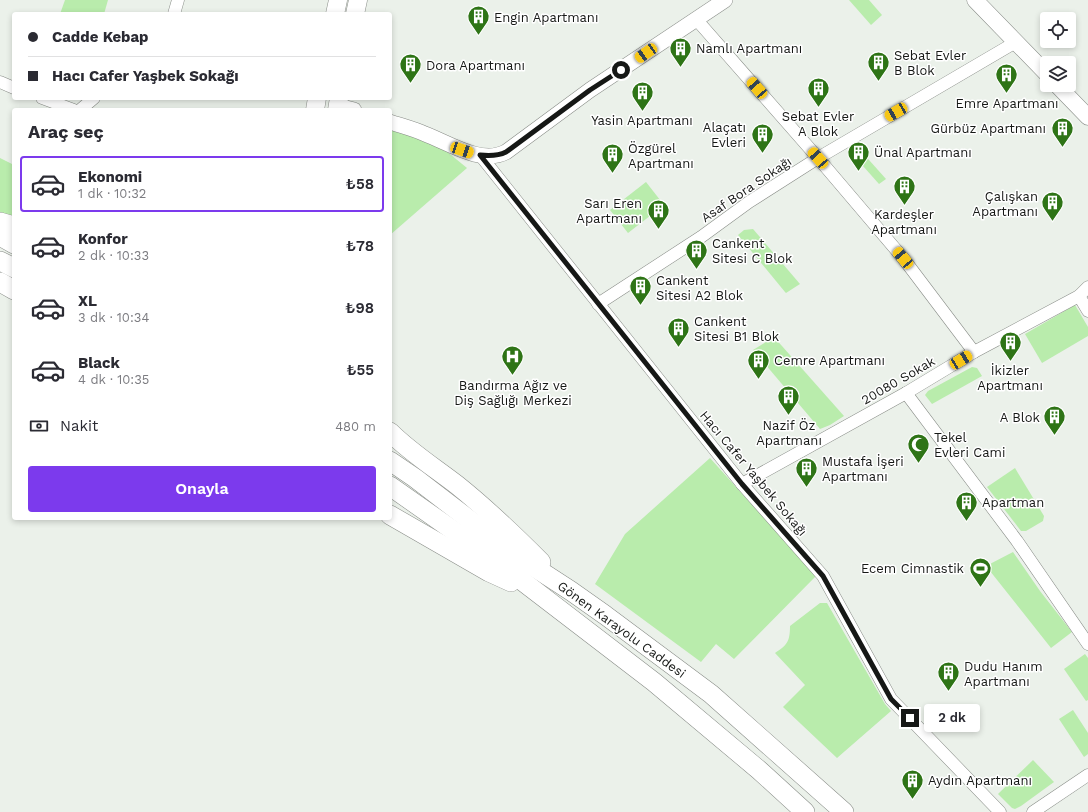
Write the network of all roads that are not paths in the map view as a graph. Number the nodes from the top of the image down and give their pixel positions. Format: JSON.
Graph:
{"nodes":[{"id":1,"x":178,"y":0,"type":"edge"},
{"id":2,"x":338,"y":0,"type":"edge"},
{"id":3,"x":358,"y":0,"type":"edge"},
{"id":4,"x":725,"y":0,"type":"edge"},
{"id":5,"x":974,"y":0,"type":"edge"},
{"id":6,"x":175,"y":12,"type":"edge"},
{"id":7,"x":335,"y":12,"type":"edge"},
{"id":8,"x":355,"y":12,"type":"edge"},
{"id":9,"x":696,"y":19,"type":"junction"},
{"id":10,"x":1016,"y":42,"type":"junction"},
{"id":11,"x":1040,"y":67,"type":"edge"},
{"id":12,"x":0,"y":82,"type":"edge"},
{"id":13,"x":12,"y":87,"type":"edge"},
{"id":14,"x":1064,"y":92,"type":"edge"},
{"id":15,"x":47,"y":100,"type":"edge"},
{"id":16,"x":92,"y":100,"type":"edge"},
{"id":17,"x":69,"y":108,"type":"edge"},
{"id":18,"x":82,"y":108,"type":"edge"},
{"id":19,"x":1088,"y":117,"type":"edge"},
{"id":20,"x":392,"y":123,"type":"edge"},
{"id":21,"x":480,"y":155,"type":"junction"},
{"id":22,"x":818,"y":158,"type":"junction"},
{"id":23,"x":0,"y":222,"type":"edge"},
{"id":24,"x":12,"y":225,"type":"edge"},
{"id":25,"x":0,"y":236,"type":"edge"},
{"id":26,"x":12,"y":243,"type":"edge"},
{"id":27,"x":0,"y":261,"type":"edge"},
{"id":28,"x":12,"y":267,"type":"edge"},
{"id":29,"x":0,"y":282,"type":"edge"},
{"id":30,"x":1088,"y":287,"type":"edge"},
{"id":31,"x":12,"y":289,"type":"edge"},
{"id":32,"x":1079,"y":296,"type":"junction"},
{"id":33,"x":598,"y":304,"type":"junction"},
{"id":34,"x":1088,"y":311,"type":"edge"},
{"id":35,"x":974,"y":352,"type":"junction"},
{"id":36,"x":906,"y":392,"type":"junction"},
{"id":37,"x":392,"y":434,"type":"edge"},
{"id":38,"x":392,"y":462,"type":"edge"},
{"id":39,"x":742,"y":484,"type":"junction"},
{"id":40,"x":392,"y":487,"type":"edge"},
{"id":41,"x":392,"y":516,"type":"edge"},
{"id":42,"x":571,"y":591,"type":"junction"},
{"id":43,"x":546,"y":599,"type":"junction"},
{"id":44,"x":1088,"y":644,"type":"edge"},
{"id":45,"x":1088,"y":775,"type":"edge"},
{"id":46,"x":805,"y":812,"type":"edge"},
{"id":47,"x":844,"y":812,"type":"edge"},
{"id":48,"x":1000,"y":812,"type":"edge"},
{"id":49,"x":1032,"y":812,"type":"edge"}],
"edges":[{"from":1,"to":6,"type":"street"},
{"from":2,"to":7,"type":"main road"},
{"from":3,"to":8,"type":"main road"},
{"from":4,"to":9,"type":"street"},
{"from":5,"to":10,"type":"main road"},
{"from":9,"to":21,"type":"street"},
{"from":9,"to":22,"type":"street"},
{"from":10,"to":11,"type":"main road"},
{"from":10,"to":22,"type":"street","name":"Asaf Bora Sokağı"},
{"from":12,"to":13,"type":"street"},
{"from":14,"to":19,"type":"main road"},
{"from":15,"to":17,"type":"street"},
{"from":16,"to":18,"type":"street"},
{"from":20,"to":21,"type":"street"},
{"from":21,"to":33,"type":"street","name":"Hacı Cafer Yaşbek Sokağı"},
{"from":22,"to":33,"type":"street","name":"Asaf Bora Sokağı"},
{"from":22,"to":35,"type":"street"},
{"from":23,"to":24,"type":"highway"},
{"from":25,"to":26,"type":"highway"},
{"from":27,"to":28,"type":"highway"},
{"from":29,"to":31,"type":"highway"},
{"from":30,"to":32,"type":"street","name":"20080 Sokak"},
{"from":32,"to":34,"type":"street"},
{"from":32,"to":35,"type":"street","name":"20080 Sokak"},
{"from":33,"to":39,"type":"street","name":"Hacı Cafer Yaşbek Sokağı"},
{"from":35,"to":36,"type":"street","name":"20080 Sokak"},
{"from":36,"to":39,"type":"street","name":"20080 Sokak"},
{"from":36,"to":44,"type":"street"},
{"from":37,"to":42,"type":"highway"},
{"from":38,"to":42,"type":"highway","name":"Gönen Karayolu Caddesi"},
{"from":39,"to":48,"type":"street","name":"Hacı Cafer Yaşbek Sokağı"},
{"from":40,"to":43,"type":"highway","name":"Gönen Karayolu Caddesi"},
{"from":41,"to":43,"type":"highway"},
{"from":42,"to":47,"type":"highway","name":"Gönen Karayolu Caddesi"},
{"from":43,"to":46,"type":"highway","name":"Gönen Karayolu Caddesi"},
{"from":45,"to":49,"type":"street"}]}
